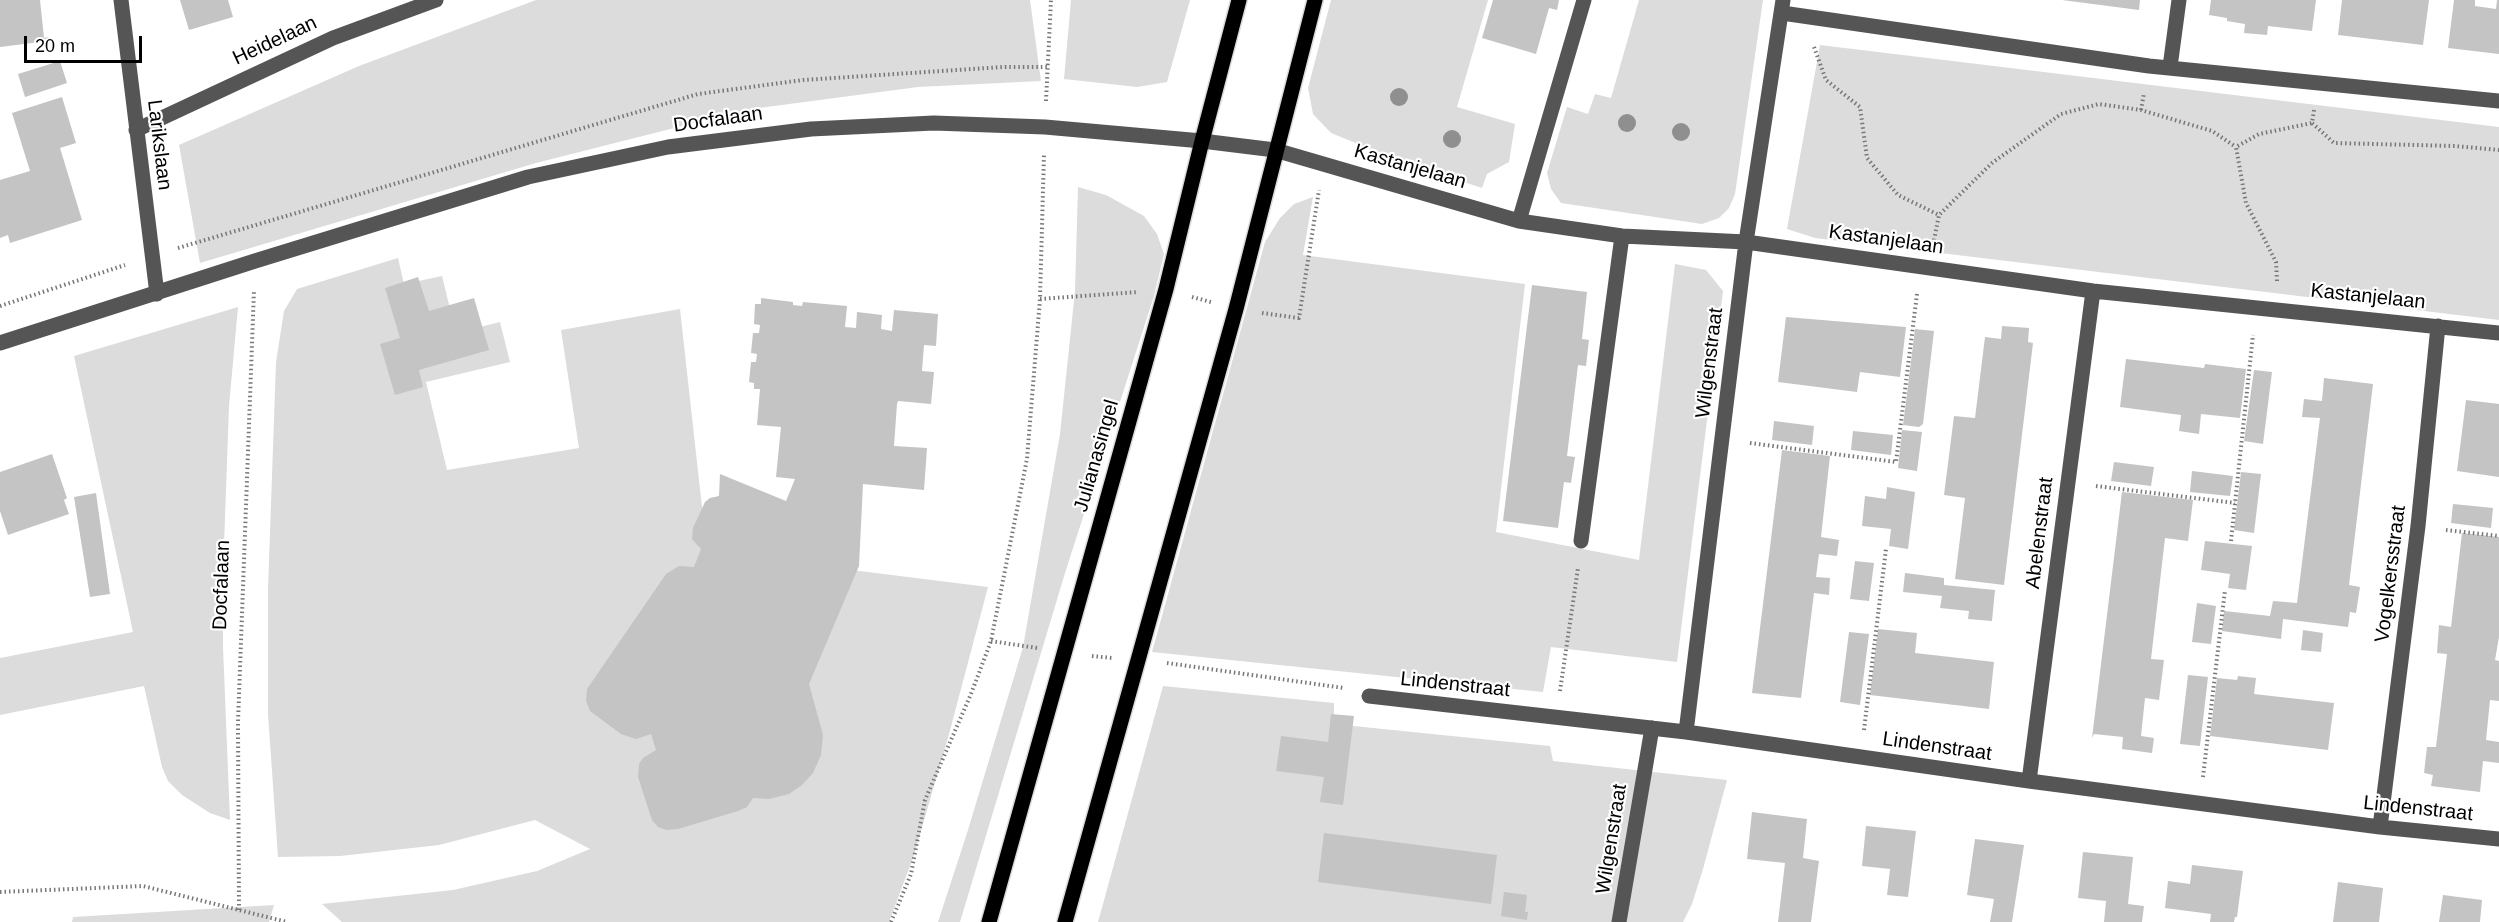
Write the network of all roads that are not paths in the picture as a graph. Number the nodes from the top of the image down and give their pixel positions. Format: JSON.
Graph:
{"nodes":[{"id":1,"x":120,"y":0,"type":"edge"},
{"id":2,"x":436,"y":0,"type":"edge"},
{"id":3,"x":1239,"y":0,"type":"edge"},
{"id":4,"x":1315,"y":0,"type":"edge"},
{"id":5,"x":1584,"y":0,"type":"edge"},
{"id":6,"x":2179,"y":0,"type":"edge"},
{"id":7,"x":1783,"y":6,"type":"edge"},
{"id":8,"x":2170,"y":67,"type":"junction"},
{"id":9,"x":2499,"y":101,"type":"edge"},
{"id":10,"x":136,"y":130,"type":"junction"},
{"id":11,"x":1202,"y":141,"type":"junction"},
{"id":12,"x":1275,"y":150,"type":"junction"},
{"id":13,"x":1519,"y":221,"type":"junction"},
{"id":14,"x":1622,"y":236,"type":"junction"},
{"id":15,"x":1746,"y":242,"type":"junction"},
{"id":16,"x":2093,"y":291,"type":"junction"},
{"id":17,"x":157,"y":294,"type":"junction"},
{"id":18,"x":2438,"y":326,"type":"junction"},
{"id":19,"x":2499,"y":333,"type":"edge"},
{"id":20,"x":0,"y":343,"type":"edge"},
{"id":21,"x":1581,"y":540,"type":"road end"},
{"id":22,"x":1369,"y":696,"type":"road end"},
{"id":23,"x":1652,"y":728,"type":"junction"},
{"id":24,"x":1686,"y":732,"type":"junction"},
{"id":25,"x":2029,"y":781,"type":"junction"},
{"id":26,"x":2380,"y":827,"type":"junction"},
{"id":27,"x":2499,"y":839,"type":"edge"},
{"id":28,"x":989,"y":922,"type":"edge"},
{"id":29,"x":1065,"y":922,"type":"edge"},
{"id":30,"x":1619,"y":922,"type":"edge"}],
"edges":[{"from":1,"to":10,"type":"street","name":"Larikslaan"},
{"from":2,"to":10,"type":"street","name":"Heidelaan"},
{"from":3,"to":11,"type":"main road","name":"Julianasingel"},
{"from":4,"to":12,"type":"main road"},
{"from":5,"to":13,"type":"street"},
{"from":6,"to":8,"type":"street"},
{"from":7,"to":8,"type":"street"},
{"from":7,"to":15,"type":"street","name":"Wilgenstraat"},
{"from":8,"to":9,"type":"street"},
{"from":10,"to":17,"type":"street","name":"Larikslaan"},
{"from":11,"to":12,"type":"street","name":"Kastanjelaan"},
{"from":11,"to":17,"type":"street","name":"Docfalaan"},
{"from":11,"to":28,"type":"main road","name":"Julianasingel"},
{"from":12,"to":13,"type":"street","name":"Kastanjelaan"},
{"from":12,"to":29,"type":"main road"},
{"from":13,"to":14,"type":"street","name":"Kastanjelaan"},
{"from":14,"to":15,"type":"street","name":"Kastanjelaan"},
{"from":14,"to":21,"type":"street"},
{"from":15,"to":16,"type":"street","name":"Kastanjelaan"},
{"from":15,"to":24,"type":"street","name":"Wilgenstraat"},
{"from":16,"to":18,"type":"street","name":"Kastanjelaan"},
{"from":16,"to":25,"type":"street","name":"Abelenstraat"},
{"from":17,"to":20,"type":"street","name":"Docfalaan"},
{"from":18,"to":19,"type":"street","name":"Kastanjelaan"},
{"from":18,"to":26,"type":"street","name":"Vogelkersstraat"},
{"from":22,"to":23,"type":"street","name":"Lindenstraat"},
{"from":23,"to":24,"type":"street","name":"Lindenstraat"},
{"from":23,"to":30,"type":"street","name":"Wilgenstraat"},
{"from":24,"to":25,"type":"street","name":"Lindenstraat"},
{"from":25,"to":26,"type":"street","name":"Lindenstraat"},
{"from":26,"to":27,"type":"street","name":"Lindenstraat"}]}
